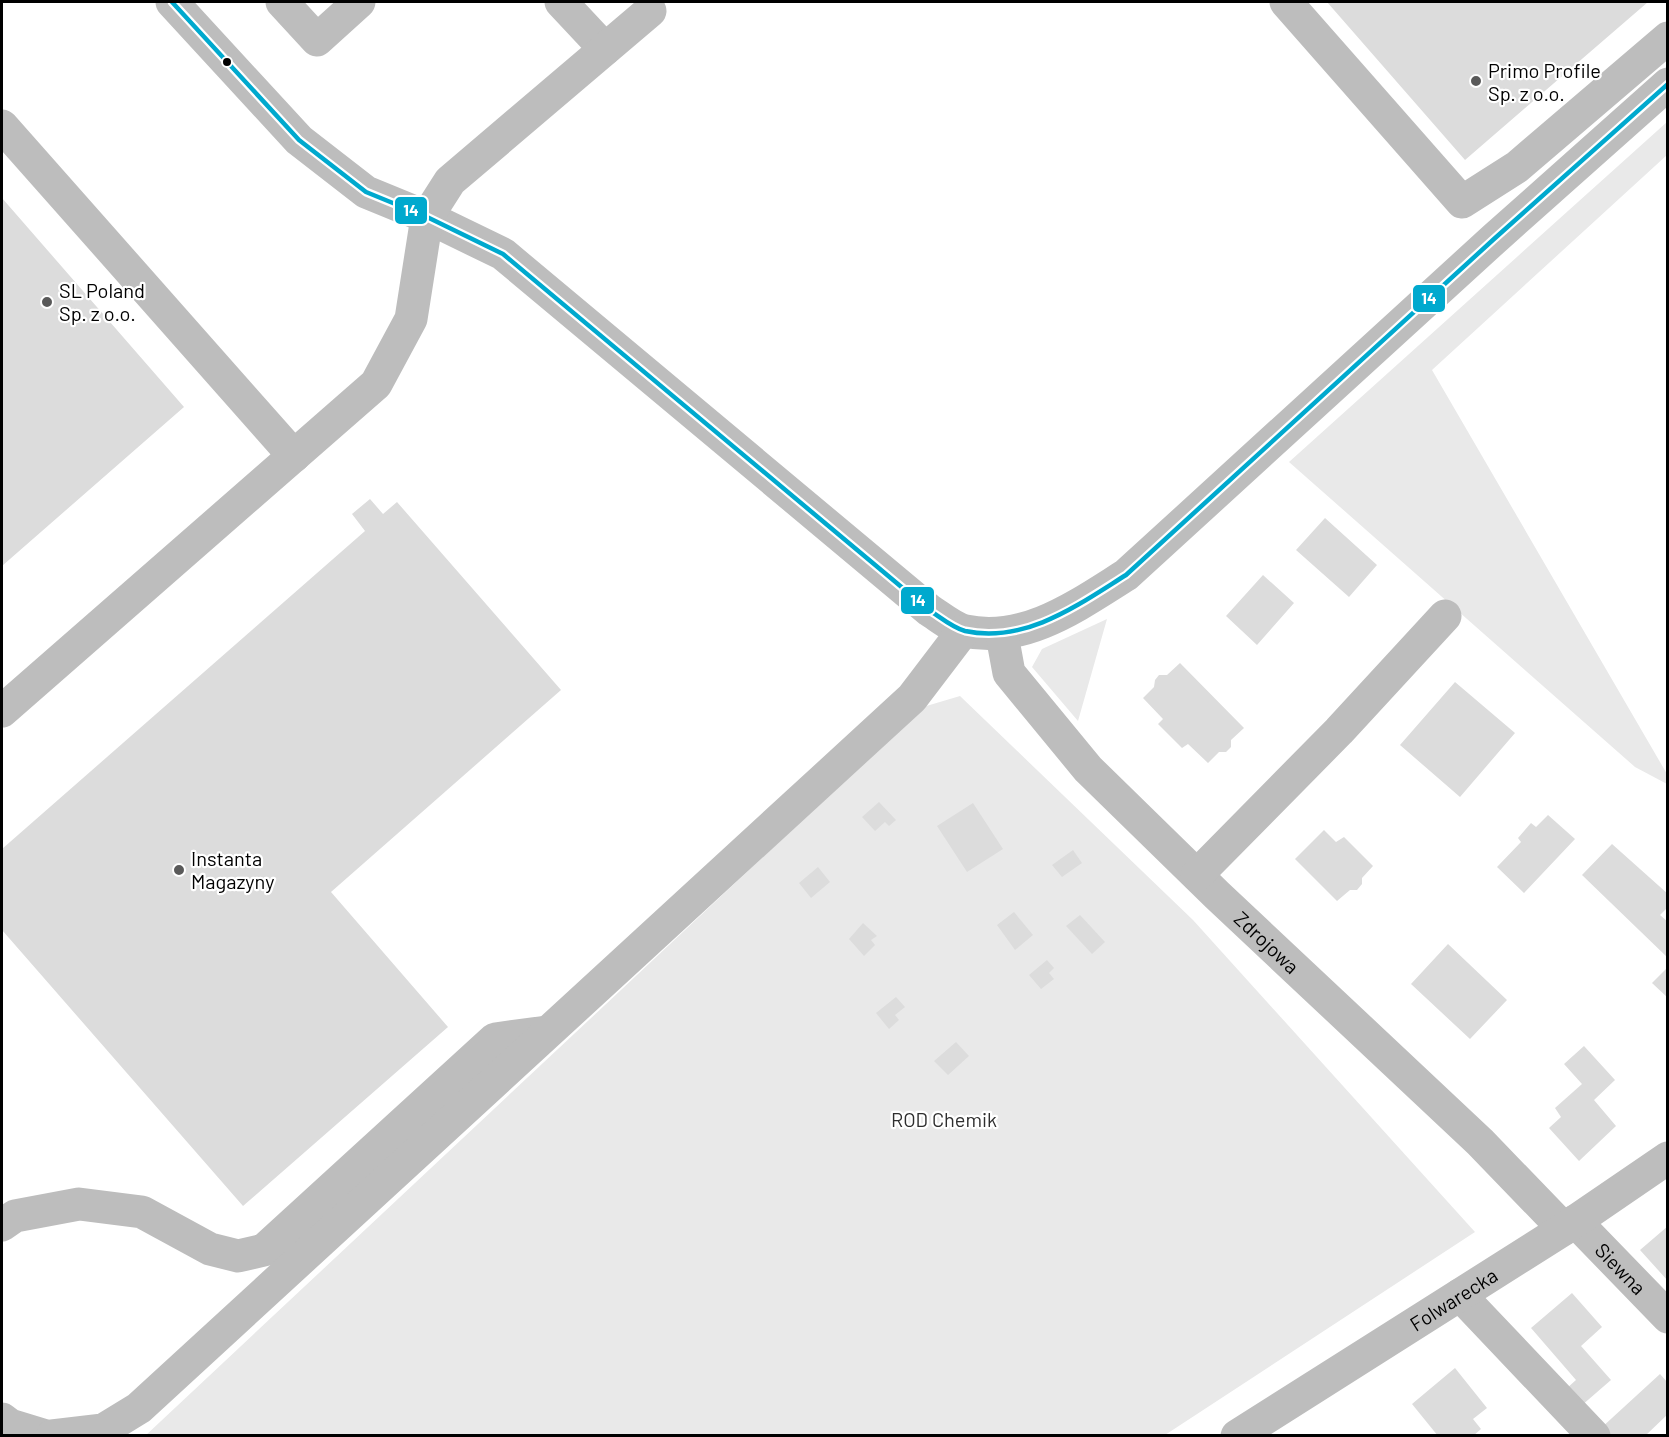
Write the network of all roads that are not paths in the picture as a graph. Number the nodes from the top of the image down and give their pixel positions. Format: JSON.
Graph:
{"nodes":[{"id":1,"x":172,"y":2,"type":"edge"},
{"id":2,"x":282,"y":2,"type":"edge"},
{"id":3,"x":359,"y":2,"type":"edge"},
{"id":4,"x":561,"y":2,"type":"edge"},
{"id":5,"x":1286,"y":2,"type":"edge"},
{"id":6,"x":650,"y":11,"type":"dead end"},
{"id":7,"x":1668,"y":38,"type":"edge"},
{"id":8,"x":605,"y":49,"type":"junction"},
{"id":9,"x":1668,"y":84,"type":"edge"},
{"id":10,"x":2,"y":126,"type":"edge"},
{"id":11,"x":1462,"y":202,"type":"junction"},
{"id":12,"x":427,"y":217,"type":"junction"},
{"id":13,"x":1494,"y":238,"type":"junction"},
{"id":14,"x":294,"y":456,"type":"junction"},
{"id":15,"x":1445,"y":616,"type":"dead end"},
{"id":16,"x":963,"y":631,"type":"junction"},
{"id":17,"x":1002,"y":635,"type":"junction"},
{"id":18,"x":2,"y":711,"type":"edge"},
{"id":19,"x":1197,"y":875,"type":"junction"},
{"id":20,"x":547,"y":1032,"type":"junction"},
{"id":21,"x":1668,"y":1158,"type":"edge"},
{"id":22,"x":2,"y":1225,"type":"edge"},
{"id":23,"x":1569,"y":1225,"type":"junction"},
{"id":24,"x":1460,"y":1294,"type":"junction"},
{"id":25,"x":1668,"y":1317,"type":"edge"},
{"id":26,"x":2,"y":1419,"type":"edge"},
{"id":27,"x":46,"y":1436,"type":"edge"},
{"id":28,"x":52,"y":1436,"type":"edge"},
{"id":29,"x":1237,"y":1436,"type":"edge"},
{"id":30,"x":1594,"y":1436,"type":"edge"}],
"edges":[{"from":1,"to":12,"type":"street"},
{"from":2,"to":3,"type":"street"},
{"from":4,"to":8,"type":"street"},
{"from":5,"to":11,"type":"street"},
{"from":6,"to":8,"type":"street"},
{"from":7,"to":11,"type":"street"},
{"from":8,"to":12,"type":"street"},
{"from":9,"to":13,"type":"street"},
{"from":10,"to":14,"type":"street"},
{"from":11,"to":13,"type":"street"},
{"from":12,"to":14,"type":"street"},
{"from":12,"to":16,"type":"street"},
{"from":13,"to":17,"type":"street"},
{"from":14,"to":18,"type":"street"},
{"from":15,"to":19,"type":"street"},
{"from":16,"to":17,"type":"street"},
{"from":16,"to":20,"type":"street"},
{"from":17,"to":19,"type":"street","name":"Zdrojowa"},
{"from":19,"to":23,"type":"street","name":"Zdrojowa"},
{"from":20,"to":22,"type":"street"},
{"from":20,"to":28,"type":"street"},
{"from":21,"to":23,"type":"street","name":"Folwarecka"},
{"from":23,"to":24,"type":"street","name":"Folwarecka"},
{"from":23,"to":25,"type":"street","name":"Siewna"},
{"from":24,"to":29,"type":"street","name":"Folwarecka"},
{"from":24,"to":30,"type":"street"},
{"from":26,"to":27,"type":"street"}]}
